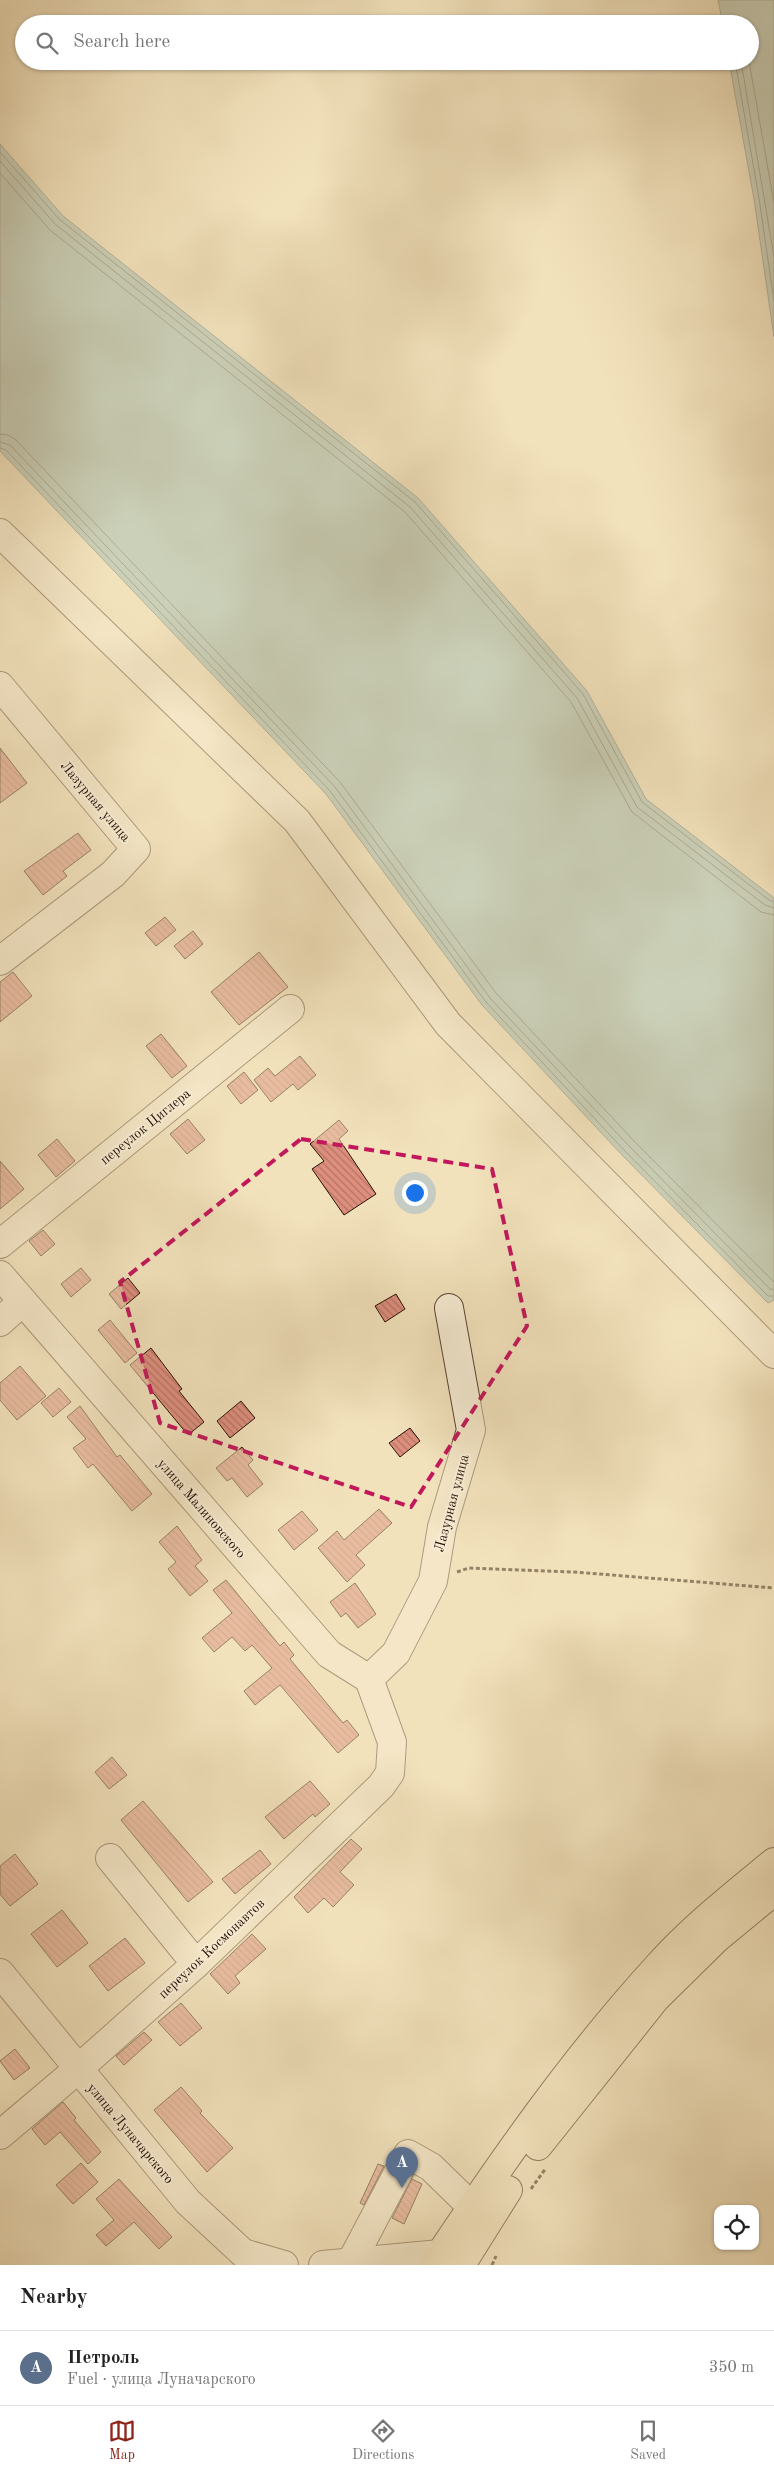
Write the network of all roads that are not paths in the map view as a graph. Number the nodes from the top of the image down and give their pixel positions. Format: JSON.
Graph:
{"nodes":[{"id":1,"x":0,"y":533,"type":"edge"},
{"id":2,"x":0,"y":686,"type":"edge"},
{"id":3,"x":0,"y":961,"type":"edge"},
{"id":4,"x":290,"y":1009,"type":"dead end"},
{"id":5,"x":0,"y":1244,"type":"edge"},
{"id":6,"x":0,"y":1276,"type":"edge"},
{"id":7,"x":22,"y":1302,"type":"junction"},
{"id":8,"x":449,"y":1308,"type":"dead end"},
{"id":9,"x":0,"y":1322,"type":"edge"},
{"id":10,"x":774,"y":1354,"type":"edge"},
{"id":11,"x":369,"y":1679,"type":"junction"},
{"id":12,"x":110,"y":1858,"type":"dead end"},
{"id":13,"x":774,"y":1862,"type":"edge"},
{"id":14,"x":774,"y":1891,"type":"edge"},
{"id":15,"x":196,"y":1964,"type":"junction"},
{"id":16,"x":0,"y":1973,"type":"edge"},
{"id":17,"x":78,"y":2069,"type":"junction"},
{"id":18,"x":0,"y":2135,"type":"edge"},
{"id":19,"x":473,"y":2208,"type":"junction"},
{"id":20,"x":445,"y":2261,"type":"edge"},
{"id":21,"x":350,"y":2264,"type":"edge"},
{"id":22,"x":284,"y":2265,"type":"edge"},
{"id":23,"x":323,"y":2265,"type":"edge"}],
"edges":[{"from":1,"to":10,"type":"street"},
{"from":2,"to":3,"type":"street","name":"Лазурная улица"},
{"from":4,"to":5,"type":"street","name":"переулок Циглера"},
{"from":6,"to":7,"type":"street","name":"улица Малиновского"},
{"from":7,"to":9,"type":"street"},
{"from":7,"to":11,"type":"street","name":"улица Малиновского"},
{"from":8,"to":11,"type":"street","name":"Лазурная улица"},
{"from":11,"to":15,"type":"street","name":"переулок Космонавтов"},
{"from":12,"to":15,"type":"street"},
{"from":13,"to":19,"type":"main road"},
{"from":14,"to":20,"type":"main road"},
{"from":15,"to":17,"type":"street","name":"переулок Космонавтов"},
{"from":16,"to":17,"type":"street","name":"улица Луначарского"},
{"from":17,"to":18,"type":"street","name":"переулок Космонавтов"},
{"from":17,"to":22,"type":"street","name":"улица Луначарского"},
{"from":19,"to":20,"type":"main road"},
{"from":19,"to":21,"type":"street"},
{"from":20,"to":21,"type":"street"},
{"from":21,"to":23,"type":"street"}]}
